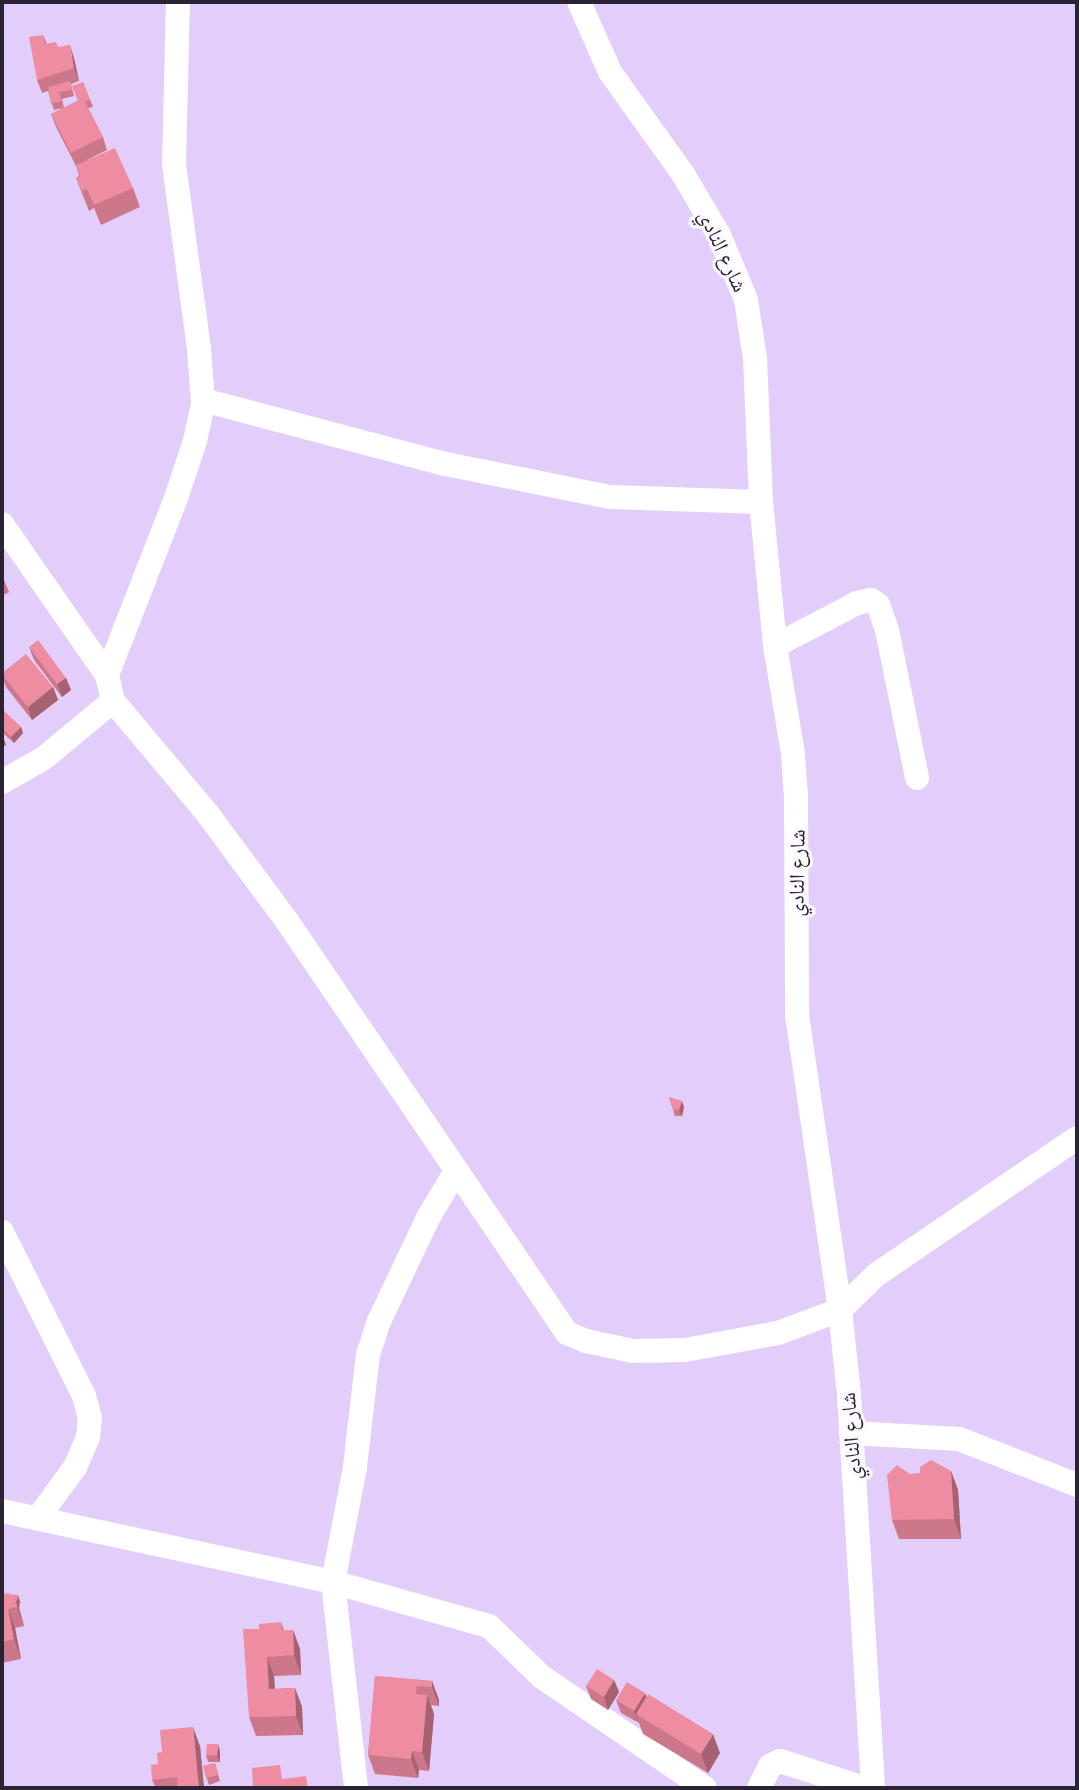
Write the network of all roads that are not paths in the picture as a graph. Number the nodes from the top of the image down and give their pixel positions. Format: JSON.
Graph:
{"nodes":[{"id":1,"x":178,"y":2,"type":"edge"},
{"id":2,"x":579,"y":2,"type":"edge"},
{"id":3,"x":203,"y":400,"type":"junction"},
{"id":4,"x":761,"y":502,"type":"junction"},
{"id":5,"x":2,"y":524,"type":"edge"},
{"id":6,"x":775,"y":646,"type":"junction"},
{"id":7,"x":107,"y":675,"type":"junction"},
{"id":8,"x":113,"y":701,"type":"junction"},
{"id":9,"x":917,"y":778,"type":"dead end"},
{"id":10,"x":2,"y":782,"type":"edge"},
{"id":11,"x":1077,"y":1138,"type":"edge"},
{"id":12,"x":456,"y":1171,"type":"junction"},
{"id":13,"x":2,"y":1232,"type":"edge"},
{"id":14,"x":840,"y":1310,"type":"junction"},
{"id":15,"x":851,"y":1433,"type":"junction"},
{"id":16,"x":1077,"y":1485,"type":"edge"},
{"id":17,"x":2,"y":1511,"type":"edge"},
{"id":18,"x":38,"y":1518,"type":"junction"},
{"id":19,"x":333,"y":1582,"type":"junction"},
{"id":20,"x":356,"y":1788,"type":"edge"},
{"id":21,"x":705,"y":1788,"type":"edge"},
{"id":22,"x":759,"y":1788,"type":"edge"},
{"id":23,"x":864,"y":1788,"type":"edge"},
{"id":24,"x":873,"y":1788,"type":"edge"}],
"edges":[{"from":1,"to":3,"type":"street"},
{"from":2,"to":4,"type":"street","name":"شارع النادي"},
{"from":3,"to":4,"type":"street"},
{"from":3,"to":7,"type":"street"},
{"from":4,"to":6,"type":"street","name":"شارع النادي"},
{"from":5,"to":7,"type":"street"},
{"from":6,"to":9,"type":"street"},
{"from":6,"to":14,"type":"street","name":"شارع النادي"},
{"from":7,"to":8,"type":"street"},
{"from":8,"to":10,"type":"street"},
{"from":8,"to":12,"type":"street"},
{"from":11,"to":14,"type":"street"},
{"from":12,"to":14,"type":"street"},
{"from":12,"to":19,"type":"street"},
{"from":13,"to":18,"type":"street"},
{"from":14,"to":15,"type":"street","name":"شارع النادي"},
{"from":15,"to":16,"type":"street"},
{"from":15,"to":24,"type":"street","name":"شارع النادي"},
{"from":17,"to":18,"type":"street"},
{"from":18,"to":19,"type":"street"},
{"from":19,"to":20,"type":"street"},
{"from":19,"to":21,"type":"street"},
{"from":22,"to":23,"type":"street"}]}
